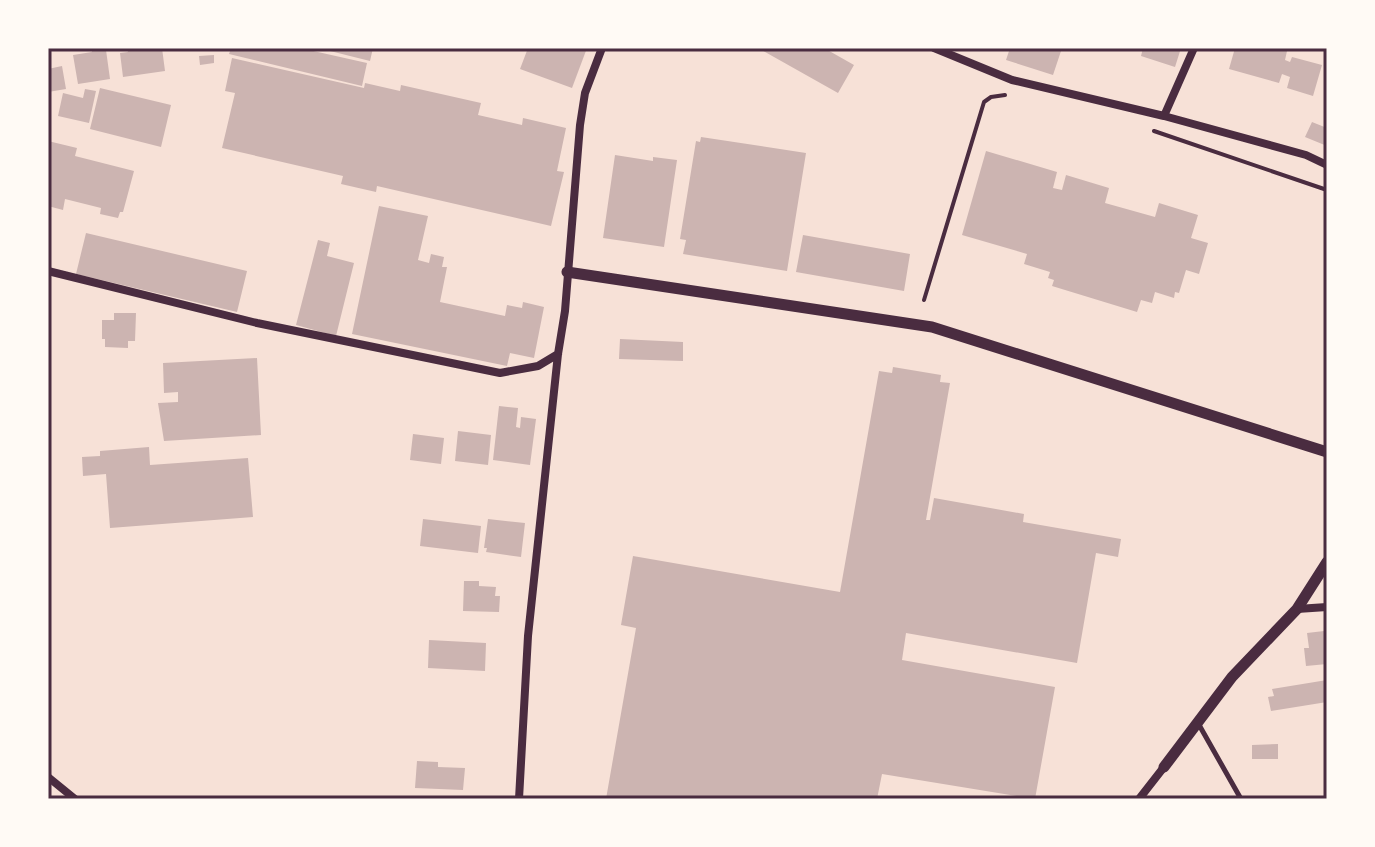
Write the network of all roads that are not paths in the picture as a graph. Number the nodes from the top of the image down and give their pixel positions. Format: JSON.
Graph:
{"nodes":[{"id":1,"x":602,"y":48,"type":"edge"},
{"id":2,"x":934,"y":48,"type":"edge"},
{"id":3,"x":1194,"y":48,"type":"edge"},
{"id":4,"x":1164,"y":116,"type":"junction"},
{"id":5,"x":1327,"y":165,"type":"edge"},
{"id":6,"x":48,"y":271,"type":"edge"},
{"id":7,"x":567,"y":272,"type":"junction"},
{"id":8,"x":558,"y":354,"type":"junction"},
{"id":9,"x":1327,"y":452,"type":"edge"},
{"id":10,"x":1327,"y":562,"type":"edge"},
{"id":11,"x":1327,"y":607,"type":"edge"},
{"id":12,"x":1297,"y":609,"type":"junction"},
{"id":13,"x":1198,"y":723,"type":"junction"},
{"id":14,"x":1164,"y":767,"type":"joint"},
{"id":15,"x":48,"y":777,"type":"edge"},
{"id":16,"x":75,"y":799,"type":"edge"},
{"id":17,"x":519,"y":799,"type":"edge"},
{"id":18,"x":1139,"y":799,"type":"edge"},
{"id":19,"x":1241,"y":799,"type":"edge"}],
"edges":[{"from":1,"to":7,"type":"street"},
{"from":2,"to":4,"type":"street"},
{"from":3,"to":4,"type":"street"},
{"from":4,"to":5,"type":"street"},
{"from":6,"to":8,"type":"street"},
{"from":7,"to":8,"type":"street"},
{"from":7,"to":9,"type":"street"},
{"from":8,"to":17,"type":"street"},
{"from":10,"to":12,"type":"street"},
{"from":11,"to":12,"type":"street"},
{"from":12,"to":13,"type":"street"},
{"from":13,"to":14,"type":"street"},
{"from":13,"to":19,"type":"lane"},
{"from":14,"to":18,"type":"street"},
{"from":15,"to":16,"type":"street"}]}
